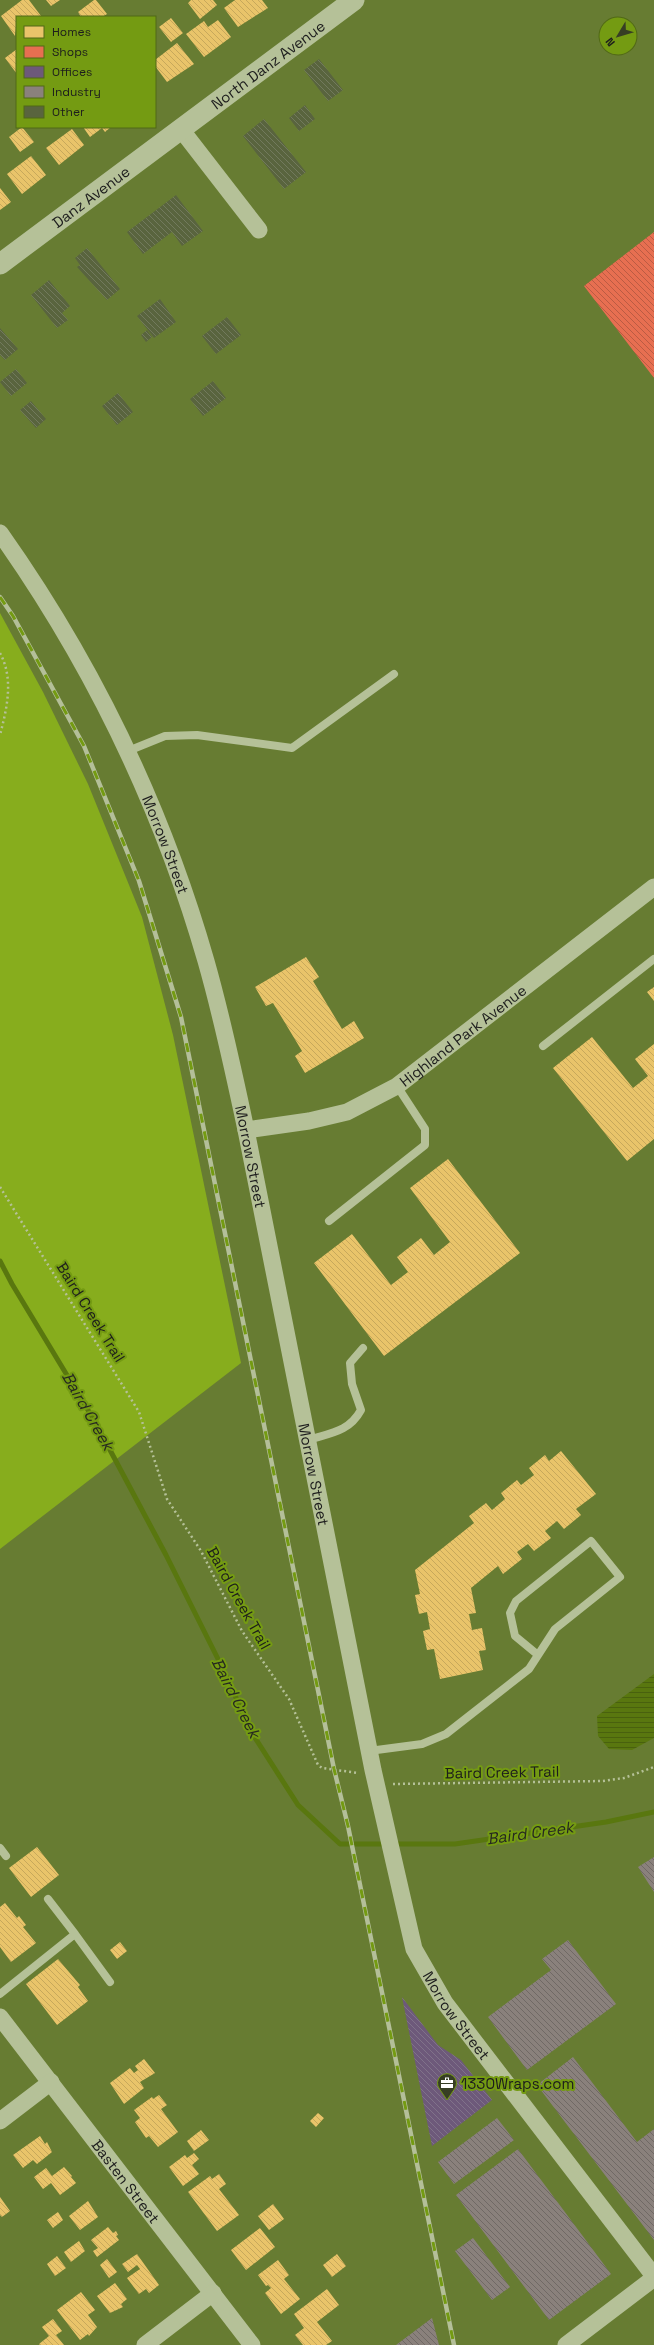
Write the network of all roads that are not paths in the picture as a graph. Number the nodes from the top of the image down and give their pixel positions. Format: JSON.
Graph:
{"nodes":[{"id":1,"x":354,"y":0,"type":"edge"},
{"id":2,"x":180,"y":128,"type":"junction"},
{"id":3,"x":259,"y":230,"type":"dead end"},
{"id":4,"x":0,"y":264,"type":"edge"},
{"id":5,"x":0,"y":533,"type":"edge"},
{"id":6,"x":394,"y":674,"type":"dead end"},
{"id":7,"x":128,"y":751,"type":"junction"},
{"id":8,"x":654,"y":887,"type":"edge"},
{"id":9,"x":654,"y":959,"type":"edge"},
{"id":10,"x":543,"y":1046,"type":"dead end"},
{"id":11,"x":397,"y":1086,"type":"junction"},
{"id":12,"x":246,"y":1130,"type":"junction"},
{"id":13,"x":329,"y":1221,"type":"dead end"},
{"id":14,"x":363,"y":1348,"type":"dead end"},
{"id":15,"x":308,"y":1440,"type":"junction"},
{"id":16,"x":538,"y":1655,"type":"junction"},
{"id":17,"x":370,"y":1751,"type":"junction"},
{"id":18,"x":0,"y":1848,"type":"edge"},
{"id":19,"x":6,"y":1856,"type":"dead end"},
{"id":20,"x":48,"y":1899,"type":"dead end"},
{"id":21,"x":75,"y":1934,"type":"junction"},
{"id":22,"x":110,"y":1982,"type":"dead end"},
{"id":23,"x":0,"y":1994,"type":"edge"},
{"id":24,"x":0,"y":2017,"type":"edge"},
{"id":25,"x":51,"y":2082,"type":"junction"},
{"id":26,"x":0,"y":2121,"type":"edge"},
{"id":27,"x":654,"y":2277,"type":"edge"},
{"id":28,"x":213,"y":2294,"type":"junction"},
{"id":29,"x":145,"y":2345,"type":"edge"},
{"id":30,"x":252,"y":2345,"type":"edge"},
{"id":31,"x":566,"y":2345,"type":"edge"}],
"edges":[{"from":1,"to":2,"type":"street","name":"North Danz Avenue"},
{"from":2,"to":3,"type":"street"},
{"from":2,"to":4,"type":"street","name":"Danz Avenue"},
{"from":5,"to":7,"type":"street","name":"Morrow Street"},
{"from":6,"to":7,"type":"lane"},
{"from":7,"to":12,"type":"street","name":"Morrow Street"},
{"from":8,"to":11,"type":"street","name":"Highland Park Avenue"},
{"from":9,"to":10,"type":"lane"},
{"from":11,"to":12,"type":"street","name":"Highland Park Avenue"},
{"from":11,"to":13,"type":"lane"},
{"from":12,"to":15,"type":"street","name":"Morrow Street"},
{"from":14,"to":15,"type":"lane"},
{"from":15,"to":17,"type":"street","name":"Morrow Street"},
{"from":16,"to":16,"type":"lane"},
{"from":16,"to":17,"type":"lane"},
{"from":17,"to":27,"type":"street","name":"Morrow Street"},
{"from":18,"to":19,"type":"lane"},
{"from":20,"to":21,"type":"lane"},
{"from":21,"to":22,"type":"lane"},
{"from":21,"to":23,"type":"lane"},
{"from":24,"to":25,"type":"street","name":"Basten Street"},
{"from":25,"to":26,"type":"street"},
{"from":25,"to":28,"type":"street","name":"Basten Street"},
{"from":27,"to":31,"type":"street"},
{"from":28,"to":29,"type":"street"},
{"from":28,"to":30,"type":"street","name":"Basten Street"}]}
